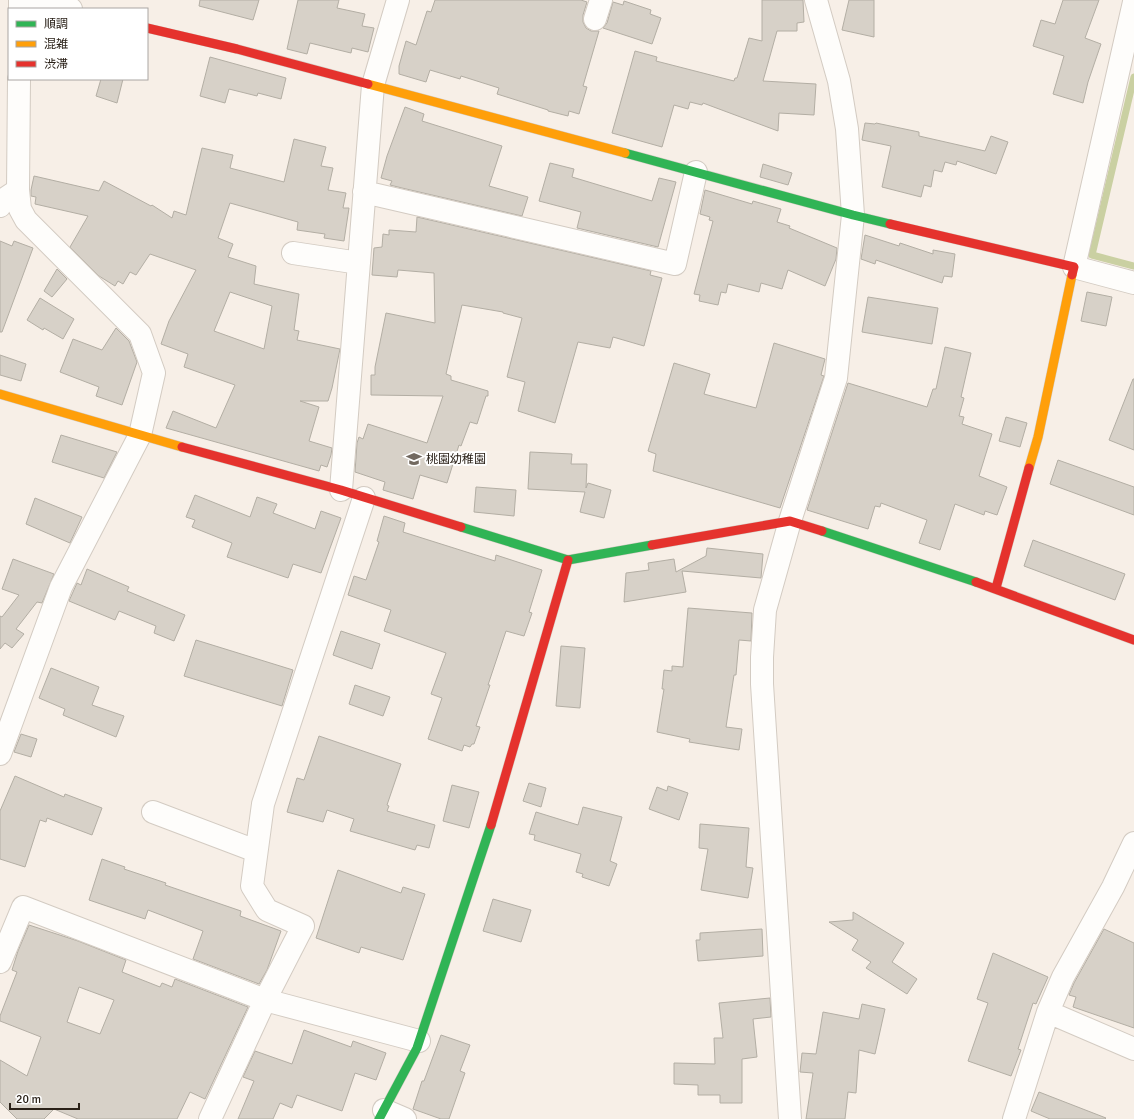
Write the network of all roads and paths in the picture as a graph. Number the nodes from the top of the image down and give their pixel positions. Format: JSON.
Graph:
{"nodes":[{"id":1,"x":34,"y":0,"type":"edge"},
{"id":2,"x":398,"y":0,"type":"edge"},
{"id":3,"x":816,"y":0,"type":"edge"},
{"id":4,"x":1134,"y":2,"type":"edge"},
{"id":5,"x":67,"y":8,"type":"edge"},
{"id":6,"x":148,"y":28,"type":"edge"},
{"id":7,"x":19,"y":80,"type":"edge"},
{"id":8,"x":373,"y":85,"type":"junction"},
{"id":9,"x":696,"y":172,"type":"junction"},
{"id":10,"x":9,"y":187,"type":"edge"},
{"id":11,"x":364,"y":192,"type":"junction"},
{"id":12,"x":0,"y":206,"type":"edge"},
{"id":13,"x":853,"y":215,"type":"junction"},
{"id":14,"x":293,"y":253,"type":"dead end"},
{"id":15,"x":359,"y":263,"type":"junction"},
{"id":16,"x":1074,"y":267,"type":"junction"},
{"id":17,"x":1134,"y":283,"type":"edge"},
{"id":18,"x":0,"y":394,"type":"edge"},
{"id":19,"x":140,"y":435,"type":"junction"},
{"id":20,"x":341,"y":490,"type":"junction"},
{"id":21,"x":364,"y":498,"type":"junction"},
{"id":22,"x":790,"y":521,"type":"junction"},
{"id":23,"x":568,"y":560,"type":"junction"},
{"id":24,"x":996,"y":588,"type":"junction"},
{"id":25,"x":1134,"y":640,"type":"edge"},
{"id":26,"x":0,"y":754,"type":"edge"},
{"id":27,"x":153,"y":812,"type":"dead end"},
{"id":28,"x":1134,"y":843,"type":"edge"},
{"id":29,"x":256,"y":851,"type":"junction"},
{"id":30,"x":0,"y":962,"type":"edge"},
{"id":31,"x":265,"y":1000,"type":"junction"},
{"id":32,"x":1048,"y":1012,"type":"junction"},
{"id":33,"x":419,"y":1041,"type":"junction"},
{"id":34,"x":1134,"y":1049,"type":"edge"},
{"id":35,"x":382,"y":1114,"type":"edge"},
{"id":36,"x":210,"y":1119,"type":"edge"},
{"id":37,"x":405,"y":1119,"type":"edge"},
{"id":38,"x":790,"y":1119,"type":"edge"},
{"id":39,"x":1014,"y":1119,"type":"edge"}],
"edges":[{"from":1,"to":5,"type":"street"},
{"from":2,"to":8,"type":"street"},
{"from":3,"to":13,"type":"street"},
{"from":4,"to":16,"type":"street"},
{"from":6,"to":8,"type":"street"},
{"from":7,"to":10,"type":"street"},
{"from":8,"to":9,"type":"street"},
{"from":8,"to":11,"type":"street"},
{"from":9,"to":11,"type":"street"},
{"from":9,"to":13,"type":"street"},
{"from":10,"to":12,"type":"street"},
{"from":10,"to":19,"type":"street"},
{"from":11,"to":15,"type":"street"},
{"from":13,"to":16,"type":"street"},
{"from":13,"to":22,"type":"street"},
{"from":14,"to":15,"type":"street"},
{"from":15,"to":20,"type":"street"},
{"from":16,"to":17,"type":"street"},
{"from":16,"to":24,"type":"street"},
{"from":18,"to":19,"type":"street"},
{"from":19,"to":20,"type":"street"},
{"from":19,"to":26,"type":"street"},
{"from":20,"to":21,"type":"street"},
{"from":21,"to":23,"type":"street"},
{"from":21,"to":29,"type":"street"},
{"from":22,"to":23,"type":"street"},
{"from":22,"to":24,"type":"street"},
{"from":22,"to":38,"type":"street"},
{"from":23,"to":33,"type":"street"},
{"from":24,"to":25,"type":"street"},
{"from":27,"to":29,"type":"street"},
{"from":28,"to":32,"type":"street"},
{"from":29,"to":31,"type":"street"},
{"from":30,"to":31,"type":"street"},
{"from":31,"to":33,"type":"street"},
{"from":31,"to":36,"type":"street"},
{"from":32,"to":34,"type":"street"},
{"from":32,"to":39,"type":"street"},
{"from":33,"to":35,"type":"street"},
{"from":35,"to":37,"type":"street"}]}
